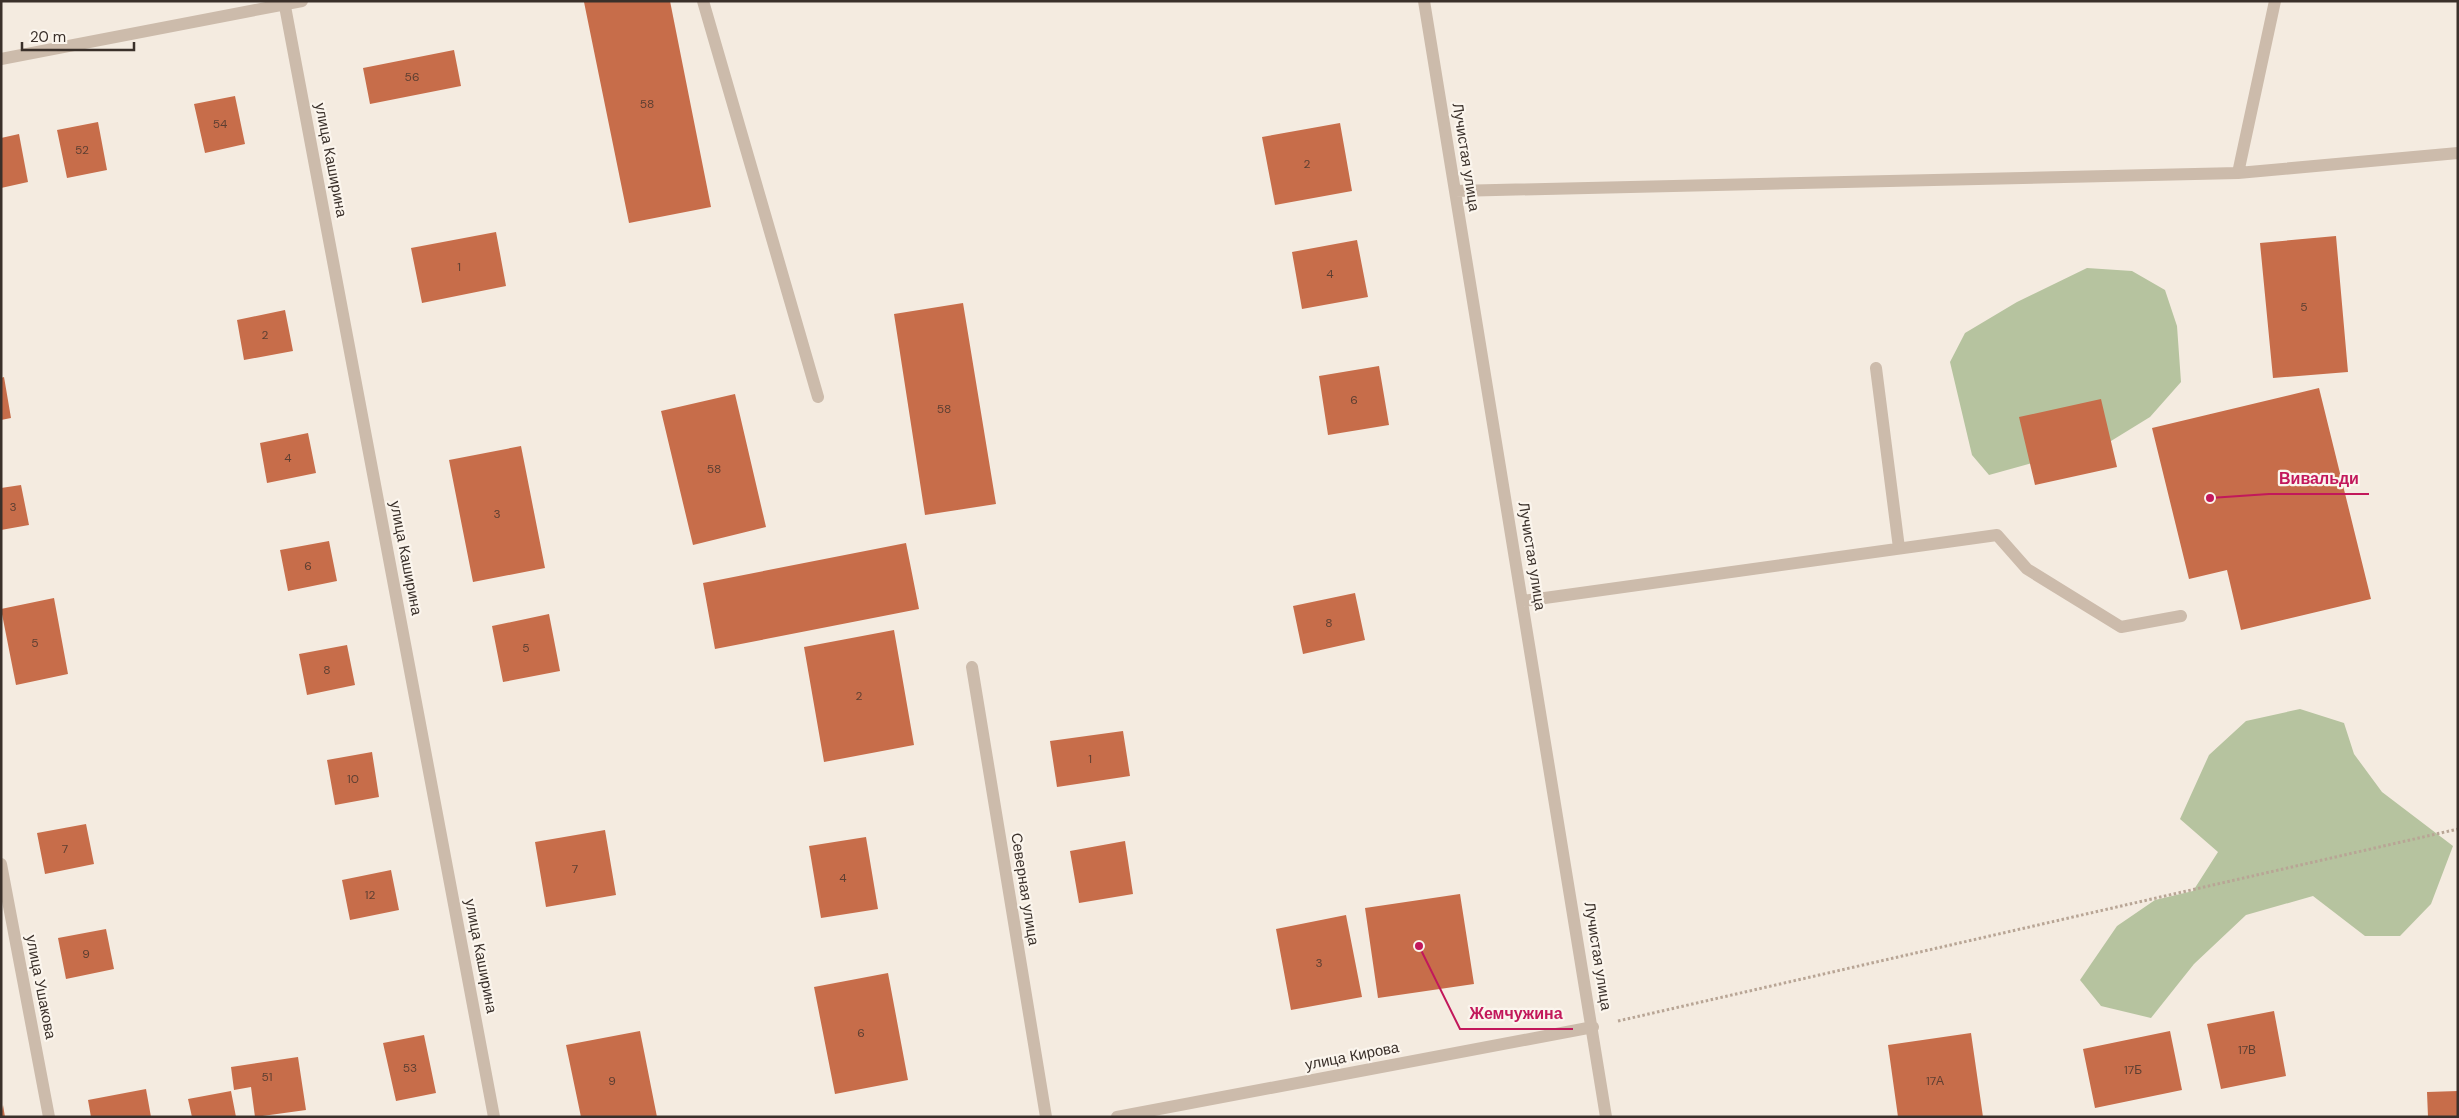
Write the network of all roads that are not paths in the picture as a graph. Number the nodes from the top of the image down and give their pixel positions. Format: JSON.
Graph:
{"nodes":[{"id":1,"x":302,"y":1,"type":"edge"},
{"id":2,"x":703,"y":1,"type":"edge"},
{"id":3,"x":1424,"y":1,"type":"edge"},
{"id":4,"x":2275,"y":1,"type":"edge"},
{"id":5,"x":284,"y":3,"type":"edge"},
{"id":6,"x":1,"y":59,"type":"edge"},
{"id":7,"x":2458,"y":152,"type":"edge"},
{"id":8,"x":2238,"y":173,"type":"junction"},
{"id":9,"x":1455,"y":191,"type":"junction"},
{"id":10,"x":1876,"y":368,"type":"dead end"},
{"id":11,"x":818,"y":397,"type":"dead end"},
{"id":12,"x":1899,"y":548,"type":"junction"},
{"id":13,"x":1523,"y":602,"type":"junction"},
{"id":14,"x":2181,"y":616,"type":"dead end"},
{"id":15,"x":972,"y":668,"type":"dead end"},
{"id":16,"x":1,"y":864,"type":"edge"},
{"id":17,"x":1593,"y":1027,"type":"junction"},
{"id":18,"x":49,"y":1117,"type":"edge"},
{"id":19,"x":494,"y":1117,"type":"edge"},
{"id":20,"x":1046,"y":1117,"type":"edge"},
{"id":21,"x":1117,"y":1117,"type":"edge"},
{"id":22,"x":1606,"y":1117,"type":"edge"}],
"edges":[{"from":1,"to":5,"type":"street"},
{"from":2,"to":11,"type":"street"},
{"from":3,"to":9,"type":"street","name":"Лучистая улица"},
{"from":4,"to":8,"type":"street"},
{"from":5,"to":6,"type":"street"},
{"from":5,"to":19,"type":"street","name":"улица Каширина"},
{"from":7,"to":8,"type":"street"},
{"from":8,"to":9,"type":"street"},
{"from":9,"to":13,"type":"street","name":"Лучистая улица"},
{"from":10,"to":12,"type":"street"},
{"from":12,"to":13,"type":"street"},
{"from":12,"to":14,"type":"street"},
{"from":13,"to":17,"type":"street","name":"Лучистая улица"},
{"from":15,"to":20,"type":"street","name":"Северная улица"},
{"from":16,"to":18,"type":"street","name":"улица Ушакова"},
{"from":17,"to":21,"type":"street","name":"улица Кирова"},
{"from":17,"to":22,"type":"street","name":"Лучистая улица"}]}
